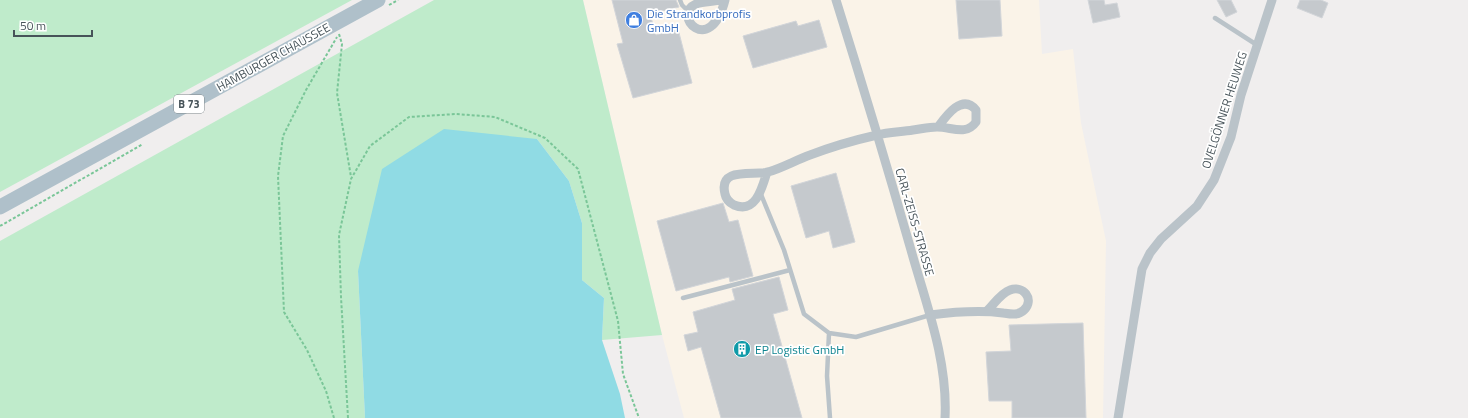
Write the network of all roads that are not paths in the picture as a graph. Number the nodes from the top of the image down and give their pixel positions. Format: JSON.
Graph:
{"nodes":[{"id":1,"x":378,"y":0,"type":"edge"},
{"id":2,"x":680,"y":0,"type":"edge"},
{"id":3,"x":721,"y":0,"type":"edge"},
{"id":4,"x":725,"y":0,"type":"edge"},
{"id":5,"x":836,"y":0,"type":"edge"},
{"id":6,"x":1272,"y":0,"type":"edge"},
{"id":7,"x":689,"y":12,"type":"junction"},
{"id":8,"x":1215,"y":18,"type":"dead end"},
{"id":9,"x":1257,"y":44,"type":"junction"},
{"id":10,"x":938,"y":127,"type":"dead end"},
{"id":11,"x":878,"y":135,"type":"junction"},
{"id":12,"x":767,"y":172,"type":"junction"},
{"id":13,"x":760,"y":192,"type":"junction"},
{"id":14,"x":0,"y":207,"type":"edge"},
{"id":15,"x":790,"y":270,"type":"junction"},
{"id":16,"x":683,"y":298,"type":"dead end"},
{"id":17,"x":987,"y":311,"type":"dead end"},
{"id":18,"x":930,"y":315,"type":"junction"},
{"id":19,"x":829,"y":334,"type":"junction"},
{"id":20,"x":830,"y":418,"type":"edge"},
{"id":21,"x":945,"y":418,"type":"edge"},
{"id":22,"x":1118,"y":418,"type":"edge"}],
"edges":[{"from":1,"to":14,"type":"main road","name":"HAMBURGER CHAUSSEE","number":"B 73"},
{"from":2,"to":7,"type":"lane"},
{"from":3,"to":7,"type":"street"},
{"from":4,"to":7,"type":"street"},
{"from":5,"to":11,"type":"street","name":"CARL-ZEISS-STRASSE"},
{"from":6,"to":9,"type":"street","name":"OVELGÖNNER HEUWEG"},
{"from":8,"to":9,"type":"lane"},
{"from":9,"to":22,"type":"street","name":"OVELGÖNNER HEUWEG"},
{"from":10,"to":11,"type":"street"},
{"from":11,"to":12,"type":"street"},
{"from":11,"to":18,"type":"street","name":"CARL-ZEISS-STRASSE"},
{"from":12,"to":13,"type":"street"},
{"from":12,"to":13,"type":"street"},
{"from":13,"to":15,"type":"lane"},
{"from":15,"to":16,"type":"lane"},
{"from":15,"to":19,"type":"lane"},
{"from":17,"to":18,"type":"street"},
{"from":18,"to":19,"type":"lane"},
{"from":18,"to":21,"type":"street","name":"CARL-ZEISS-STRASSE"},
{"from":19,"to":20,"type":"lane"}]}
